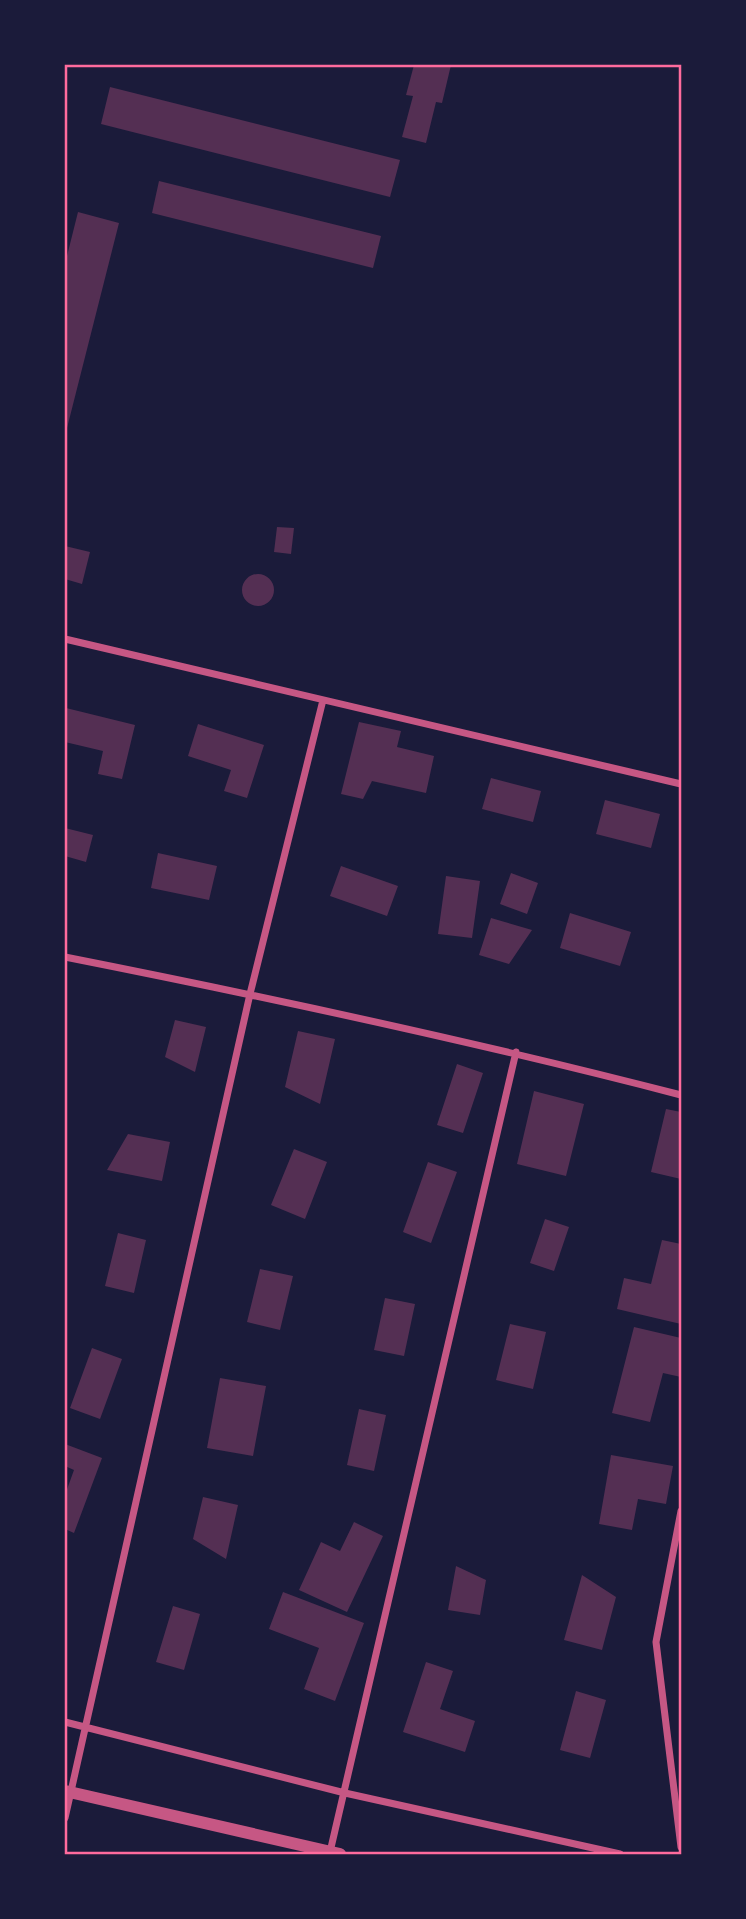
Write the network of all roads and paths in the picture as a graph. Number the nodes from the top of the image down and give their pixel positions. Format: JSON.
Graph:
{"nodes":[{"id":1,"x":65,"y":639,"type":"edge"},
{"id":2,"x":323,"y":700,"type":"junction"},
{"id":3,"x":681,"y":784,"type":"edge"},
{"id":4,"x":65,"y":957,"type":"edge"},
{"id":5,"x":250,"y":994,"type":"junction"},
{"id":6,"x":516,"y":1052,"type":"junction"},
{"id":7,"x":681,"y":1095,"type":"edge"},
{"id":8,"x":681,"y":1511,"type":"edge"},
{"id":9,"x":65,"y":1722,"type":"edge"},
{"id":10,"x":85,"y":1727,"type":"junction"},
{"id":11,"x":68,"y":1792,"type":"edge"},
{"id":12,"x":345,"y":1793,"type":"junction"},
{"id":13,"x":65,"y":1818,"type":"edge"},
{"id":14,"x":681,"y":1847,"type":"edge"},
{"id":15,"x":335,"y":1853,"type":"edge"},
{"id":16,"x":620,"y":1854,"type":"edge"}],
"edges":[{"from":1,"to":2,"type":"street"},
{"from":2,"to":3,"type":"street"},
{"from":2,"to":5,"type":"street"},
{"from":4,"to":5,"type":"street"},
{"from":5,"to":6,"type":"street"},
{"from":5,"to":10,"type":"street"},
{"from":6,"to":7,"type":"street"},
{"from":6,"to":12,"type":"street"},
{"from":8,"to":14,"type":"street"},
{"from":9,"to":10,"type":"street"},
{"from":10,"to":11,"type":"street"},
{"from":10,"to":12,"type":"street"},
{"from":11,"to":13,"type":"street"},
{"from":11,"to":15,"type":"street"},
{"from":12,"to":15,"type":"street"},
{"from":12,"to":16,"type":"street"}]}
